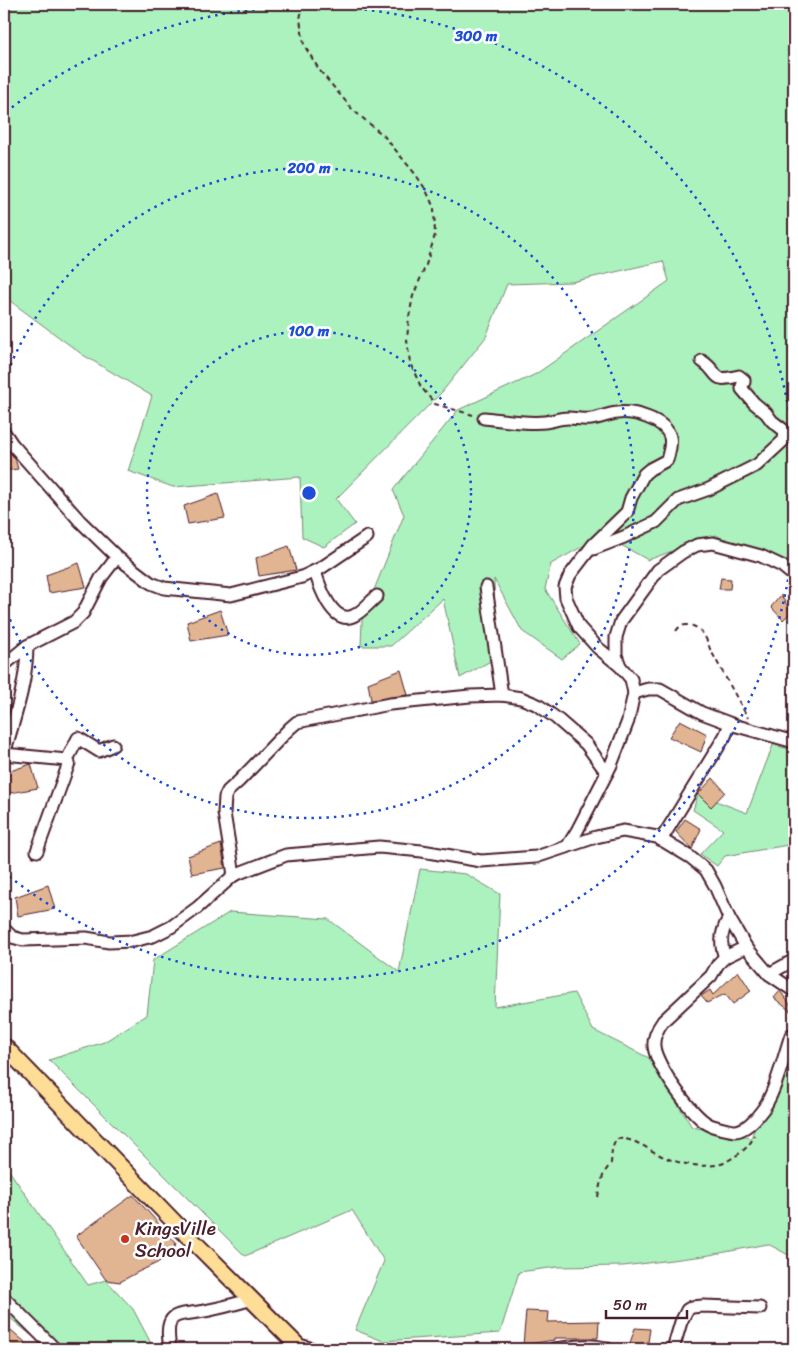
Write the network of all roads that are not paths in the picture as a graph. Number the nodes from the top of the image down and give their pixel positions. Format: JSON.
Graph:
{"nodes":[{"id":1,"x":702,"y":360,"type":"dead end"},
{"id":2,"x":484,"y":418,"type":"road end"},
{"id":3,"x":4,"y":432,"type":"edge"},
{"id":4,"x":367,"y":537,"type":"dead end"},
{"id":5,"x":589,"y":551,"type":"junction"},
{"id":6,"x":116,"y":557,"type":"junction"},
{"id":7,"x":314,"y":571,"type":"junction"},
{"id":8,"x":794,"y":576,"type":"edge"},
{"id":9,"x":486,"y":587,"type":"dead end"},
{"id":10,"x":377,"y":596,"type":"dead end"},
{"id":11,"x":27,"y":646,"type":"junction"},
{"id":12,"x":4,"y":665,"type":"edge"},
{"id":13,"x":620,"y":666,"type":"junction"},
{"id":14,"x":634,"y":694,"type":"junction"},
{"id":15,"x":502,"y":695,"type":"junction"},
{"id":16,"x":730,"y":724,"type":"junction"},
{"id":17,"x":794,"y":742,"type":"edge"},
{"id":18,"x":113,"y":745,"type":"dead end"},
{"id":19,"x":4,"y":754,"type":"edge"},
{"id":20,"x":67,"y":760,"type":"junction"},
{"id":21,"x":607,"y":773,"type":"junction"},
{"id":22,"x":661,"y":840,"type":"junction"},
{"id":23,"x":567,"y":847,"type":"junction"},
{"id":24,"x":37,"y":851,"type":"dead end"},
{"id":25,"x":234,"y":875,"type":"junction"},
{"id":26,"x":728,"y":918,"type":"junction"},
{"id":27,"x":4,"y":929,"type":"edge"},
{"id":28,"x":746,"y":947,"type":"junction"},
{"id":29,"x":725,"y":957,"type":"junction"},
{"id":30,"x":794,"y":960,"type":"edge"},
{"id":31,"x":768,"y":974,"type":"junction"},
{"id":32,"x":794,"y":991,"type":"edge"},
{"id":33,"x":791,"y":1035,"type":"dead end"},
{"id":34,"x":4,"y":1046,"type":"edge"},
{"id":35,"x":4,"y":1298,"type":"edge"},
{"id":36,"x":252,"y":1299,"type":"junction"},
{"id":37,"x":760,"y":1308,"type":"dead end"},
{"id":38,"x":297,"y":1347,"type":"edge"},
{"id":39,"x":55,"y":1349,"type":"edge"},
{"id":40,"x":170,"y":1349,"type":"edge"},
{"id":41,"x":314,"y":1349,"type":"edge"},
{"id":42,"x":554,"y":1349,"type":"edge"},
{"id":43,"x":608,"y":1349,"type":"edge"},
{"id":44,"x":673,"y":1349,"type":"edge"}],
"edges":[{"from":1,"to":5,"type":"street"},
{"from":2,"to":5,"type":"street"},
{"from":3,"to":6,"type":"street"},
{"from":4,"to":7,"type":"street"},
{"from":5,"to":13,"type":"street"},
{"from":6,"to":7,"type":"street"},
{"from":6,"to":11,"type":"street"},
{"from":7,"to":10,"type":"street"},
{"from":8,"to":13,"type":"street"},
{"from":9,"to":15,"type":"street"},
{"from":11,"to":12,"type":"street"},
{"from":11,"to":19,"type":"street"},
{"from":13,"to":14,"type":"street"},
{"from":14,"to":16,"type":"street"},
{"from":14,"to":21,"type":"street"},
{"from":15,"to":21,"type":"street"},
{"from":15,"to":25,"type":"street"},
{"from":16,"to":17,"type":"street"},
{"from":16,"to":22,"type":"street"},
{"from":18,"to":20,"type":"street"},
{"from":19,"to":20,"type":"street"},
{"from":20,"to":24,"type":"street"},
{"from":21,"to":23,"type":"street"},
{"from":22,"to":23,"type":"street"},
{"from":22,"to":26,"type":"street"},
{"from":23,"to":25,"type":"street"},
{"from":25,"to":27,"type":"street"},
{"from":26,"to":28,"type":"street"},
{"from":26,"to":29,"type":"street"},
{"from":28,"to":29,"type":"street"},
{"from":28,"to":31,"type":"street"},
{"from":29,"to":33,"type":"street"},
{"from":30,"to":31,"type":"street"},
{"from":31,"to":32,"type":"street"},
{"from":34,"to":36,"type":"main road"},
{"from":35,"to":39,"type":"street"},
{"from":36,"to":38,"type":"main road"},
{"from":36,"to":40,"type":"street"},
{"from":37,"to":44,"type":"street"},
{"from":38,"to":41,"type":"street"},
{"from":42,"to":43,"type":"street"}]}
